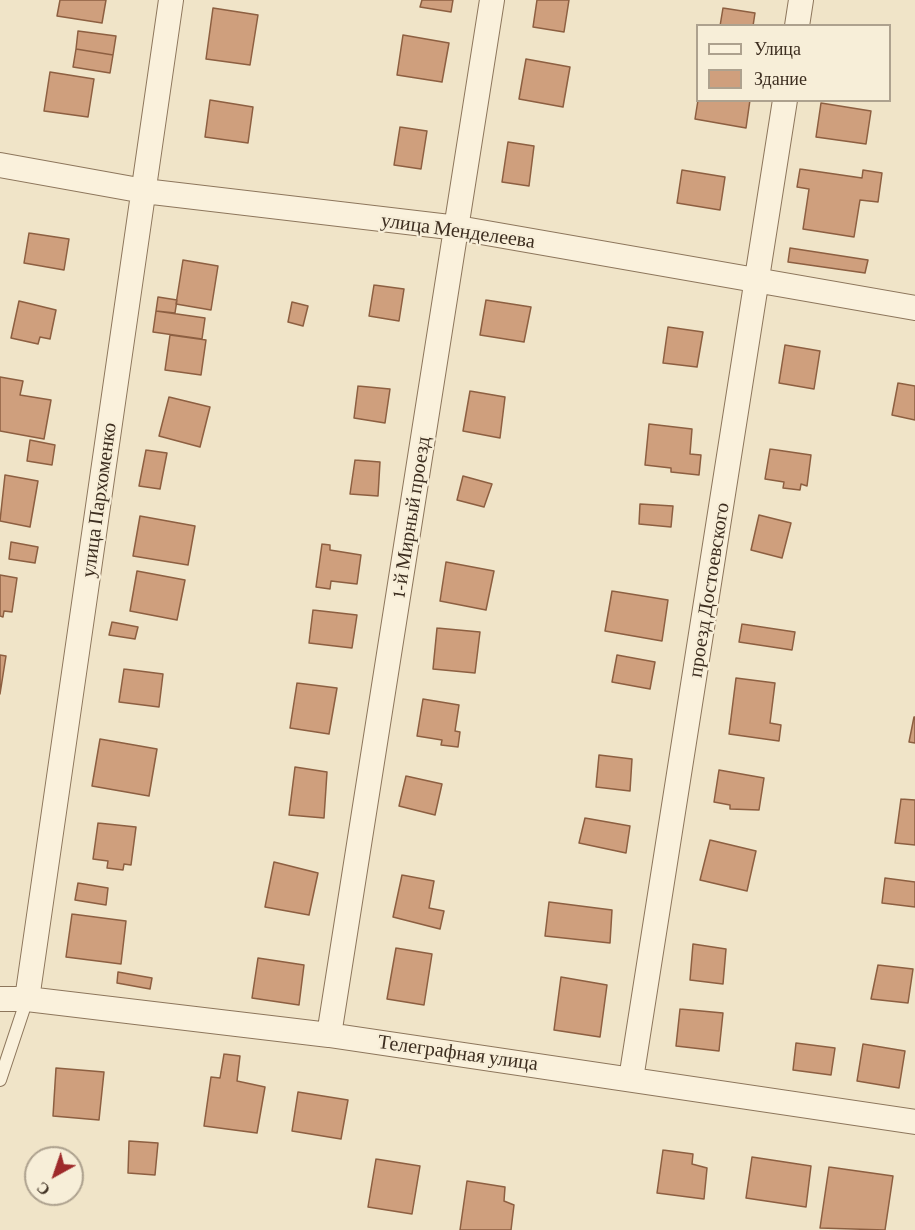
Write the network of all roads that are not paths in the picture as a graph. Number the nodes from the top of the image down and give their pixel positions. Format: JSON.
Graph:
{"nodes":[{"id":1,"x":171,"y":0,"type":"edge"},
{"id":2,"x":492,"y":0,"type":"edge"},
{"id":3,"x":801,"y":0,"type":"edge"},
{"id":4,"x":797,"y":24,"type":"edge"},
{"id":5,"x":785,"y":102,"type":"edge"},
{"id":6,"x":0,"y":165,"type":"edge"},
{"id":7,"x":144,"y":191,"type":"junction"},
{"id":8,"x":458,"y":228,"type":"junction"},
{"id":9,"x":758,"y":282,"type":"junction"},
{"id":10,"x":915,"y":308,"type":"edge"},
{"id":11,"x":0,"y":999,"type":"edge"},
{"id":12,"x":27,"y":999,"type":"junction"},
{"id":13,"x":329,"y":1035,"type":"junction"},
{"id":14,"x":631,"y":1079,"type":"junction"},
{"id":15,"x":0,"y":1080,"type":"edge"},
{"id":16,"x":915,"y":1122,"type":"edge"}],
"edges":[{"from":1,"to":7,"type":"street","name":"улица Пархоменко"},
{"from":2,"to":8,"type":"street","name":"1-й Мирный проезд"},
{"from":3,"to":4,"type":"street"},
{"from":5,"to":9,"type":"street","name":"проезд Достоевского"},
{"from":6,"to":7,"type":"street","name":"улица Менделеева"},
{"from":7,"to":8,"type":"street","name":"улица Менделеева"},
{"from":7,"to":12,"type":"street","name":"улица Пархоменко"},
{"from":8,"to":9,"type":"street","name":"улица Менделеева"},
{"from":8,"to":13,"type":"street","name":"1-й Мирный проезд"},
{"from":9,"to":10,"type":"street","name":"улица Менделеева"},
{"from":9,"to":14,"type":"street","name":"проезд Достоевского"},
{"from":11,"to":12,"type":"street","name":"Телеграфная улица"},
{"from":12,"to":13,"type":"street","name":"Телеграфная улица"},
{"from":12,"to":15,"type":"lane"},
{"from":13,"to":14,"type":"street","name":"Телеграфная улица"},
{"from":14,"to":16,"type":"street","name":"Телеграфная улица"}]}
